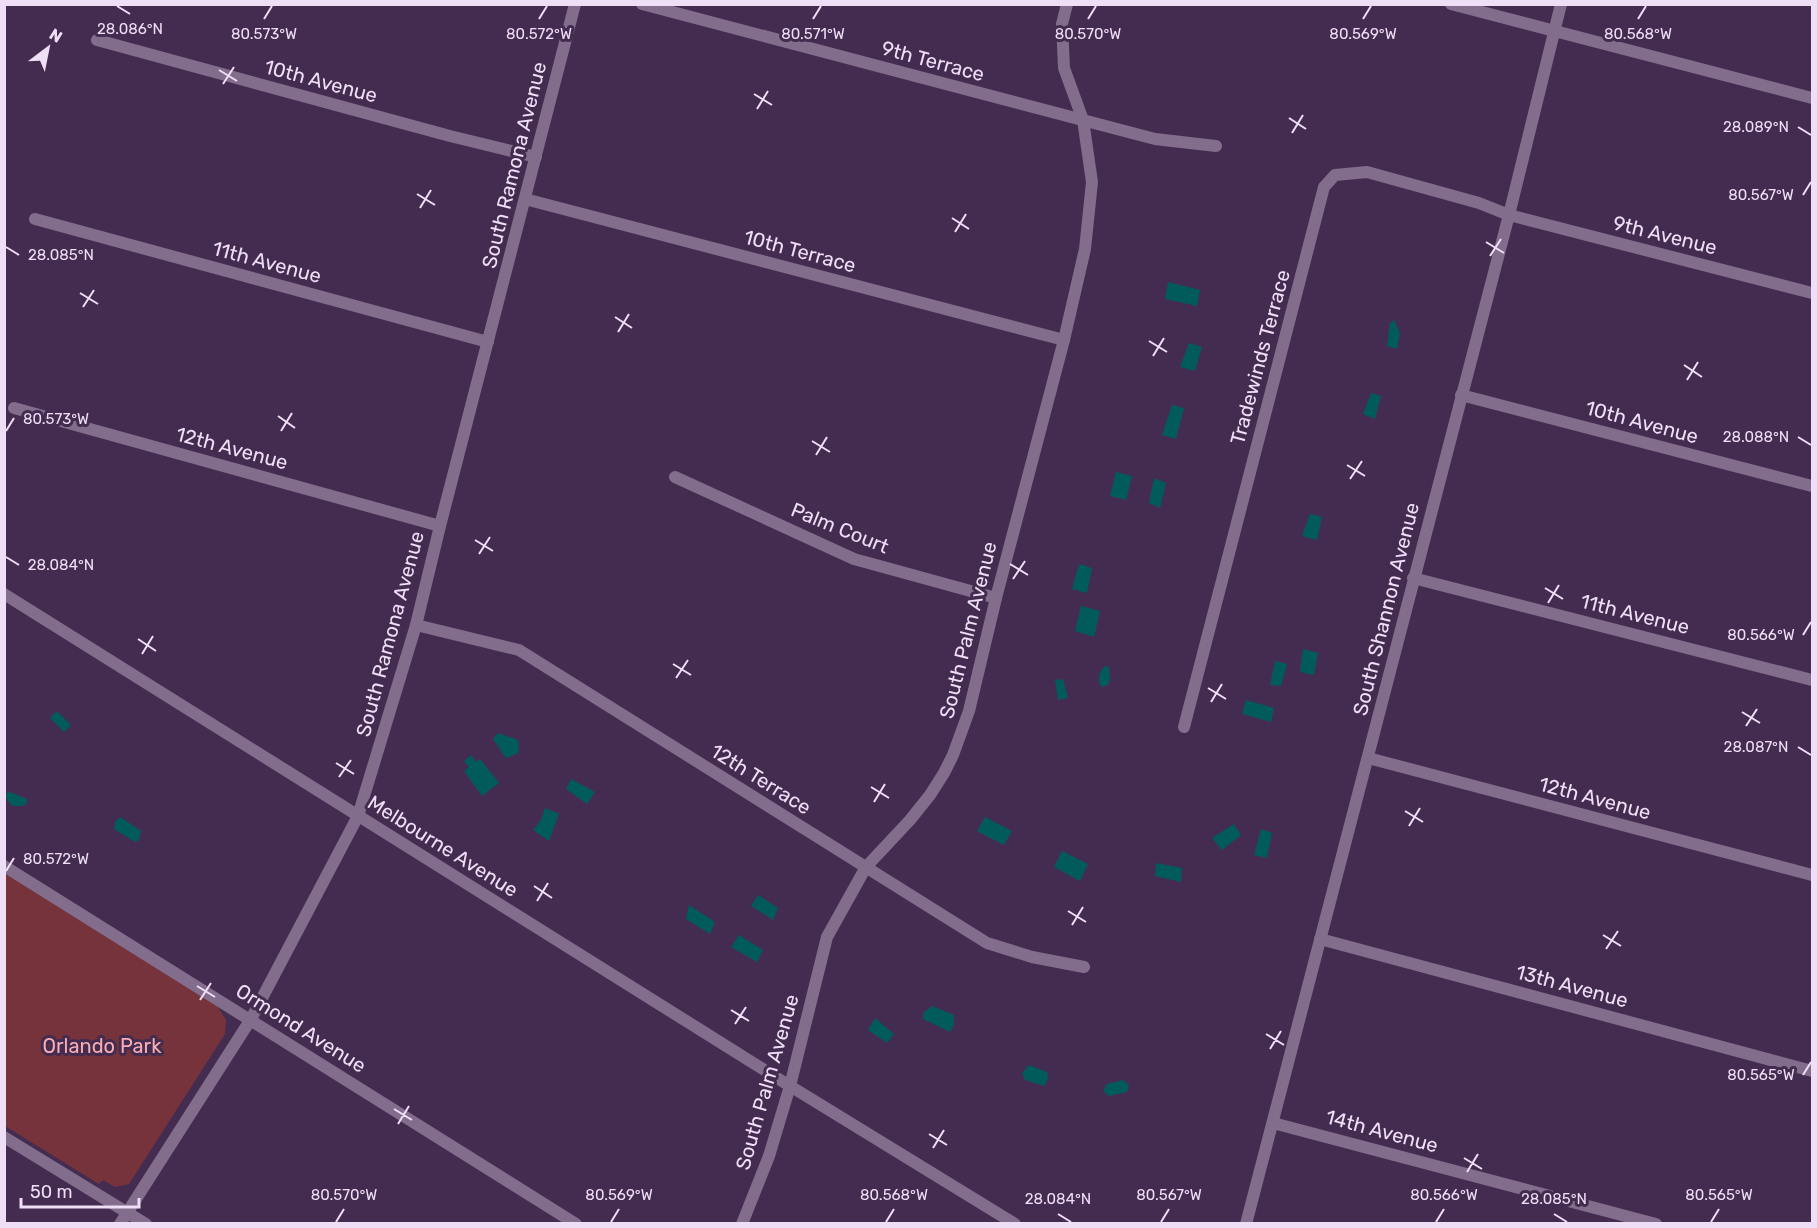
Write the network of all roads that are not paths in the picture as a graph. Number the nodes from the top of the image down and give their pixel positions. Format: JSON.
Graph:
{"nodes":[{"id":1,"x":575,"y":4,"type":"edge"},
{"id":2,"x":642,"y":4,"type":"edge"},
{"id":3,"x":1067,"y":4,"type":"edge"},
{"id":4,"x":1451,"y":4,"type":"edge"},
{"id":5,"x":1561,"y":4,"type":"edge"},
{"id":6,"x":1554,"y":31,"type":"junction"},
{"id":7,"x":97,"y":40,"type":"dead end"},
{"id":8,"x":1812,"y":98,"type":"edge"},
{"id":9,"x":1083,"y":120,"type":"junction"},
{"id":10,"x":1216,"y":146,"type":"dead end"},
{"id":11,"x":536,"y":157,"type":"junction"},
{"id":12,"x":525,"y":199,"type":"junction"},
{"id":13,"x":1509,"y":215,"type":"junction"},
{"id":14,"x":36,"y":219,"type":"dead end"},
{"id":15,"x":1812,"y":293,"type":"edge"},
{"id":16,"x":1064,"y":340,"type":"junction"},
{"id":17,"x":488,"y":342,"type":"junction"},
{"id":18,"x":1461,"y":395,"type":"junction"},
{"id":19,"x":14,"y":408,"type":"dead end"},
{"id":20,"x":675,"y":477,"type":"dead end"},
{"id":21,"x":1812,"y":486,"type":"edge"},
{"id":22,"x":440,"y":526,"type":"junction"},
{"id":23,"x":1413,"y":578,"type":"junction"},
{"id":24,"x":4,"y":594,"type":"edge"},
{"id":25,"x":996,"y":598,"type":"junction"},
{"id":26,"x":416,"y":625,"type":"junction"},
{"id":27,"x":1812,"y":680,"type":"edge"},
{"id":28,"x":1184,"y":727,"type":"dead end"},
{"id":29,"x":1368,"y":758,"type":"junction"},
{"id":30,"x":358,"y":816,"type":"junction"},
{"id":31,"x":4,"y":866,"type":"edge"},
{"id":32,"x":866,"y":867,"type":"junction"},
{"id":33,"x":1812,"y":875,"type":"edge"},
{"id":34,"x":1320,"y":939,"type":"junction"},
{"id":35,"x":1084,"y":968,"type":"dead end"},
{"id":36,"x":250,"y":1019,"type":"junction"},
{"id":37,"x":1812,"y":1071,"type":"edge"},
{"id":38,"x":790,"y":1086,"type":"junction"},
{"id":39,"x":1273,"y":1123,"type":"junction"},
{"id":40,"x":4,"y":1137,"type":"edge"},
{"id":41,"x":127,"y":1212,"type":"junction"},
{"id":42,"x":120,"y":1224,"type":"edge"},
{"id":43,"x":146,"y":1224,"type":"edge"},
{"id":44,"x":576,"y":1224,"type":"edge"},
{"id":45,"x":742,"y":1224,"type":"edge"},
{"id":46,"x":1015,"y":1224,"type":"edge"},
{"id":47,"x":1246,"y":1224,"type":"edge"},
{"id":48,"x":1656,"y":1224,"type":"edge"}],
"edges":[{"from":1,"to":11,"type":"street","name":"South Ramona Avenue"},
{"from":2,"to":9,"type":"street","name":"9th Terrace"},
{"from":3,"to":9,"type":"street","name":"South Palm Avenue"},
{"from":4,"to":6,"type":"street"},
{"from":5,"to":6,"type":"street","name":"South Shannon Avenue"},
{"from":6,"to":8,"type":"street"},
{"from":6,"to":13,"type":"street","name":"South Shannon Avenue"},
{"from":7,"to":11,"type":"street","name":"10th Avenue"},
{"from":9,"to":10,"type":"street","name":"9th Terrace"},
{"from":9,"to":16,"type":"street","name":"South Palm Avenue"},
{"from":11,"to":12,"type":"street","name":"South Ramona Avenue"},
{"from":12,"to":16,"type":"street","name":"10th Terrace"},
{"from":12,"to":17,"type":"street","name":"South Ramona Avenue"},
{"from":13,"to":15,"type":"street","name":"9th Avenue"},
{"from":13,"to":18,"type":"street","name":"South Shannon Avenue"},
{"from":13,"to":28,"type":"street","name":"Tradewinds Terrace"},
{"from":14,"to":17,"type":"street","name":"11th Avenue"},
{"from":16,"to":25,"type":"street","name":"South Palm Avenue"},
{"from":17,"to":22,"type":"street","name":"South Ramona Avenue"},
{"from":18,"to":21,"type":"street","name":"10th Avenue"},
{"from":18,"to":23,"type":"street","name":"South Shannon Avenue"},
{"from":19,"to":22,"type":"street","name":"12th Avenue"},
{"from":20,"to":25,"type":"street","name":"Palm Court"},
{"from":22,"to":26,"type":"street","name":"South Ramona Avenue"},
{"from":23,"to":27,"type":"street","name":"11th Avenue"},
{"from":23,"to":29,"type":"street","name":"South Shannon Avenue"},
{"from":24,"to":30,"type":"street","name":"Melbourne Avenue"},
{"from":25,"to":32,"type":"street","name":"South Palm Avenue"},
{"from":26,"to":30,"type":"street","name":"South Ramona Avenue"},
{"from":26,"to":32,"type":"street","name":"12th Terrace"},
{"from":29,"to":33,"type":"street","name":"12th Avenue"},
{"from":29,"to":34,"type":"street","name":"South Shannon Avenue"},
{"from":30,"to":36,"type":"street","name":"South Ramona Avenue"},
{"from":30,"to":38,"type":"street","name":"Melbourne Avenue"},
{"from":31,"to":36,"type":"street","name":"Ormond Avenue"},
{"from":32,"to":35,"type":"street","name":"12th Terrace"},
{"from":32,"to":38,"type":"street","name":"South Palm Avenue"},
{"from":34,"to":37,"type":"street","name":"13th Avenue"},
{"from":34,"to":39,"type":"street","name":"South Shannon Avenue"},
{"from":36,"to":41,"type":"street","name":"South Ramona Avenue"},
{"from":36,"to":44,"type":"street","name":"Ormond Avenue"},
{"from":38,"to":45,"type":"street","name":"South Palm Avenue"},
{"from":38,"to":46,"type":"street","name":"Melbourne Avenue"},
{"from":39,"to":47,"type":"street","name":"South Shannon Avenue"},
{"from":39,"to":48,"type":"street","name":"14th Avenue"},
{"from":40,"to":41,"type":"street"},
{"from":41,"to":42,"type":"street","name":"South Ramona Avenue"},
{"from":41,"to":43,"type":"street"}]}
